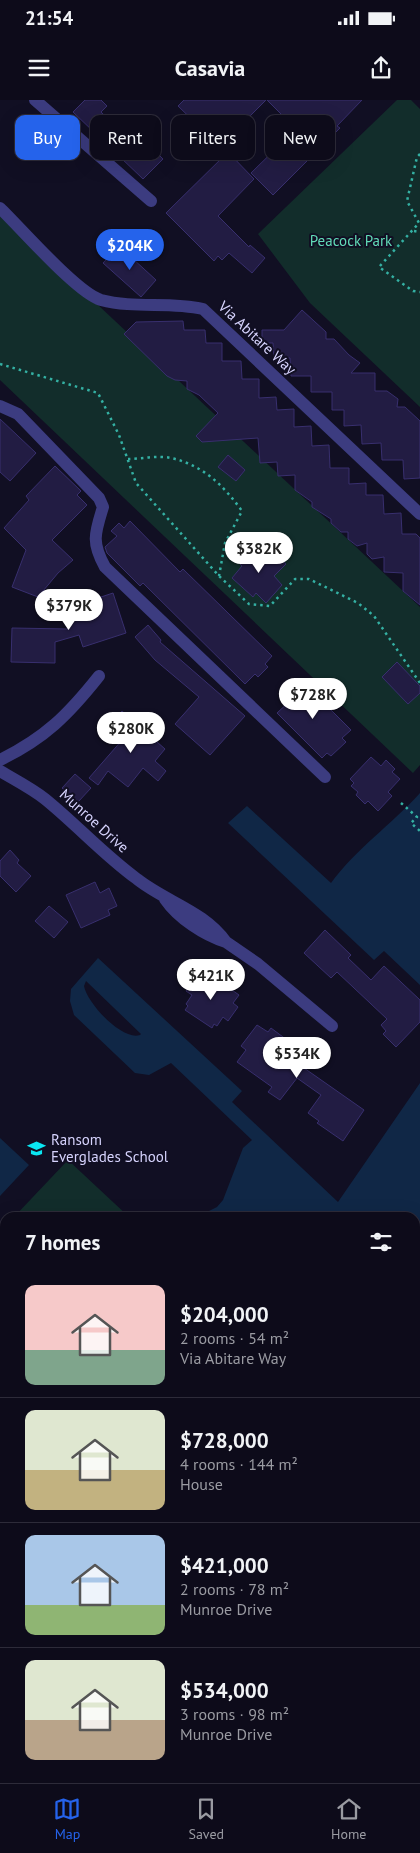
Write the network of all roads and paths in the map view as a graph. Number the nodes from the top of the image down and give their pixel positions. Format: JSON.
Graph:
{"nodes":[{"id":1,"x":35,"y":100,"type":"edge"},
{"id":2,"x":420,"y":154,"type":"edge"},
{"id":3,"x":151,"y":201,"type":"dead end"},
{"id":4,"x":0,"y":208,"type":"edge"},
{"id":5,"x":414,"y":231,"type":"junction"},
{"id":6,"x":420,"y":232,"type":"edge"},
{"id":7,"x":420,"y":292,"type":"edge"},
{"id":8,"x":0,"y":364,"type":"edge"},
{"id":9,"x":0,"y":406,"type":"edge"},
{"id":10,"x":128,"y":459,"type":"junction"},
{"id":11,"x":420,"y":514,"type":"edge"},
{"id":12,"x":219,"y":576,"type":"junction"},
{"id":13,"x":99,"y":676,"type":"dead end"},
{"id":14,"x":420,"y":683,"type":"edge"},
{"id":15,"x":0,"y":760,"type":"edge"},
{"id":16,"x":0,"y":771,"type":"edge"},
{"id":17,"x":325,"y":777,"type":"dead end"},
{"id":18,"x":401,"y":803,"type":"dead end"},
{"id":19,"x":420,"y":831,"type":"edge"},
{"id":20,"x":332,"y":1026,"type":"dead end"}],
"edges":[{"from":1,"to":3,"type":"street"},
{"from":2,"to":5,"type":"path"},
{"from":4,"to":11,"type":"street","name":"Via Abitare Way"},
{"from":5,"to":6,"type":"path"},
{"from":5,"to":7,"type":"path"},
{"from":8,"to":10,"type":"path"},
{"from":9,"to":17,"type":"street"},
{"from":10,"to":12,"type":"path"},
{"from":10,"to":12,"type":"path"},
{"from":12,"to":14,"type":"path"},
{"from":13,"to":15,"type":"street"},
{"from":16,"to":20,"type":"street","name":"Munroe Drive"},
{"from":18,"to":19,"type":"path"}]}
